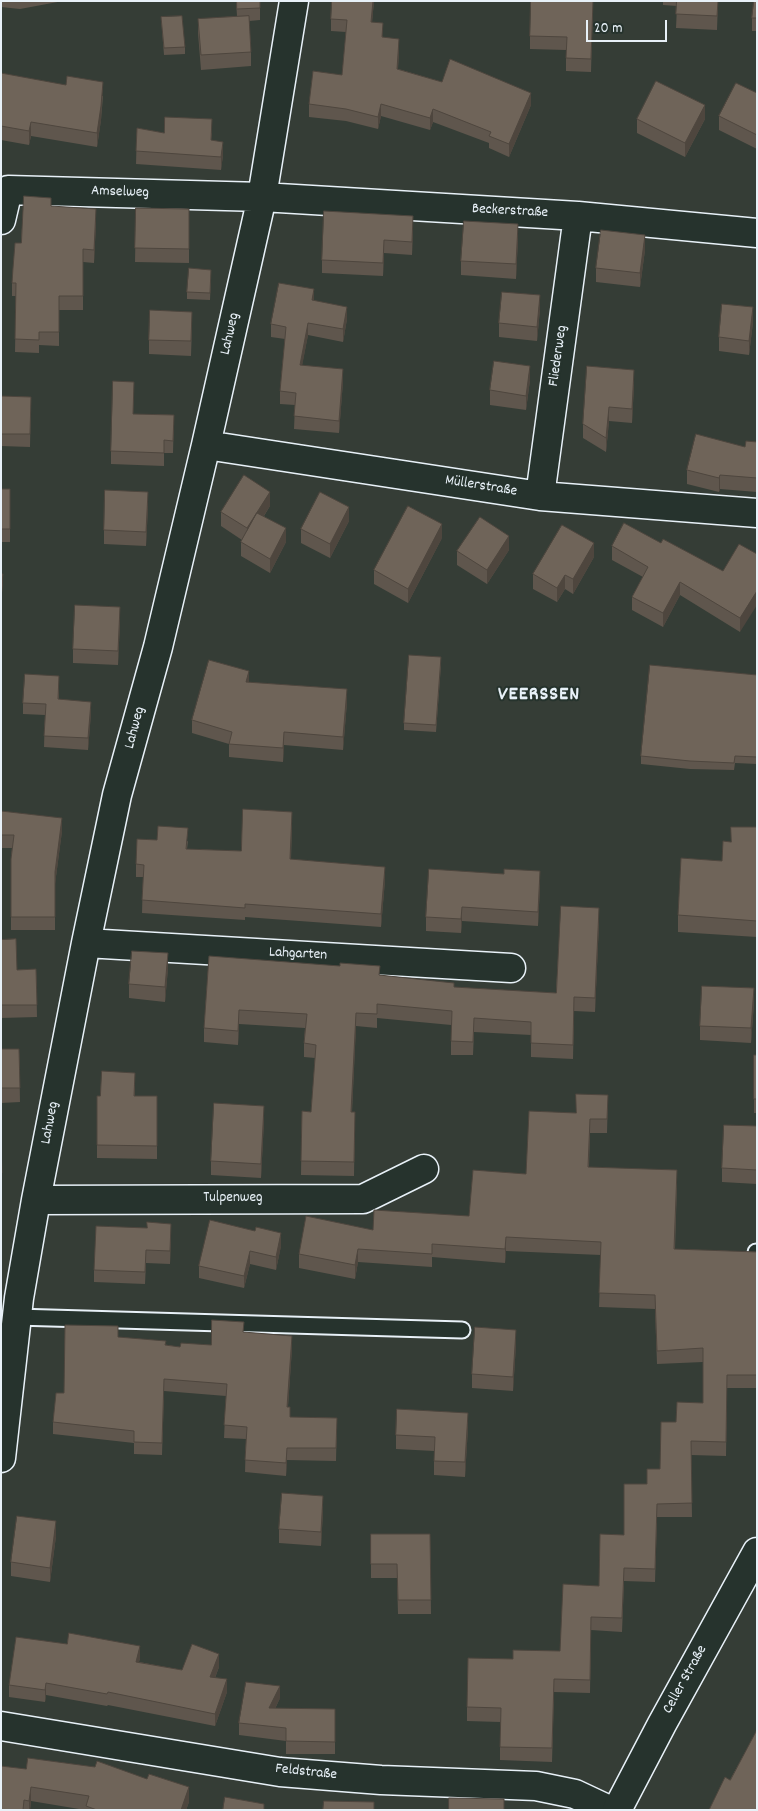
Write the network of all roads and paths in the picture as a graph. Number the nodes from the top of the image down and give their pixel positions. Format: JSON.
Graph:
{"nodes":[{"id":1,"x":294,"y":1,"type":"edge"},
{"id":2,"x":262,"y":197,"type":"junction"},
{"id":3,"x":578,"y":216,"type":"junction"},
{"id":4,"x":1,"y":220,"type":"edge"},
{"id":5,"x":757,"y":233,"type":"edge"},
{"id":6,"x":206,"y":445,"type":"junction"},
{"id":7,"x":540,"y":496,"type":"junction"},
{"id":8,"x":757,"y":513,"type":"edge"},
{"id":9,"x":86,"y":943,"type":"junction"},
{"id":10,"x":511,"y":968,"type":"dead end"},
{"id":11,"x":424,"y":1169,"type":"dead end"},
{"id":12,"x":36,"y":1200,"type":"junction"},
{"id":13,"x":12,"y":1304,"type":"edge"},
{"id":14,"x":462,"y":1330,"type":"dead end"},
{"id":15,"x":1,"y":1458,"type":"edge"},
{"id":16,"x":757,"y":1552,"type":"edge"},
{"id":17,"x":1,"y":1726,"type":"edge"},
{"id":18,"x":609,"y":1810,"type":"edge"},
{"id":19,"x":617,"y":1810,"type":"edge"}],
"edges":[{"from":1,"to":2,"type":"street","name":"Lahweg"},
{"from":2,"to":3,"type":"street","name":"Beckerstraße"},
{"from":2,"to":4,"type":"street","name":"Amselweg"},
{"from":2,"to":6,"type":"street","name":"Lahweg"},
{"from":3,"to":5,"type":"street","name":"Beckerstraße"},
{"from":3,"to":7,"type":"street","name":"Fliederweg"},
{"from":6,"to":7,"type":"street","name":"Müllerstraße"},
{"from":6,"to":9,"type":"street","name":"Lahweg"},
{"from":7,"to":8,"type":"street","name":"Müllerstraße"},
{"from":9,"to":10,"type":"street","name":"Lahgarten"},
{"from":9,"to":12,"type":"street","name":"Lahweg"},
{"from":11,"to":12,"type":"street","name":"Tulpenweg"},
{"from":12,"to":13,"type":"street","name":"Lahweg"},
{"from":13,"to":14,"type":"lane"},
{"from":13,"to":15,"type":"street","name":"Lahweg"},
{"from":16,"to":19,"type":"street","name":"Celler Straße"},
{"from":17,"to":18,"type":"street","name":"Feldstraße"}]}
